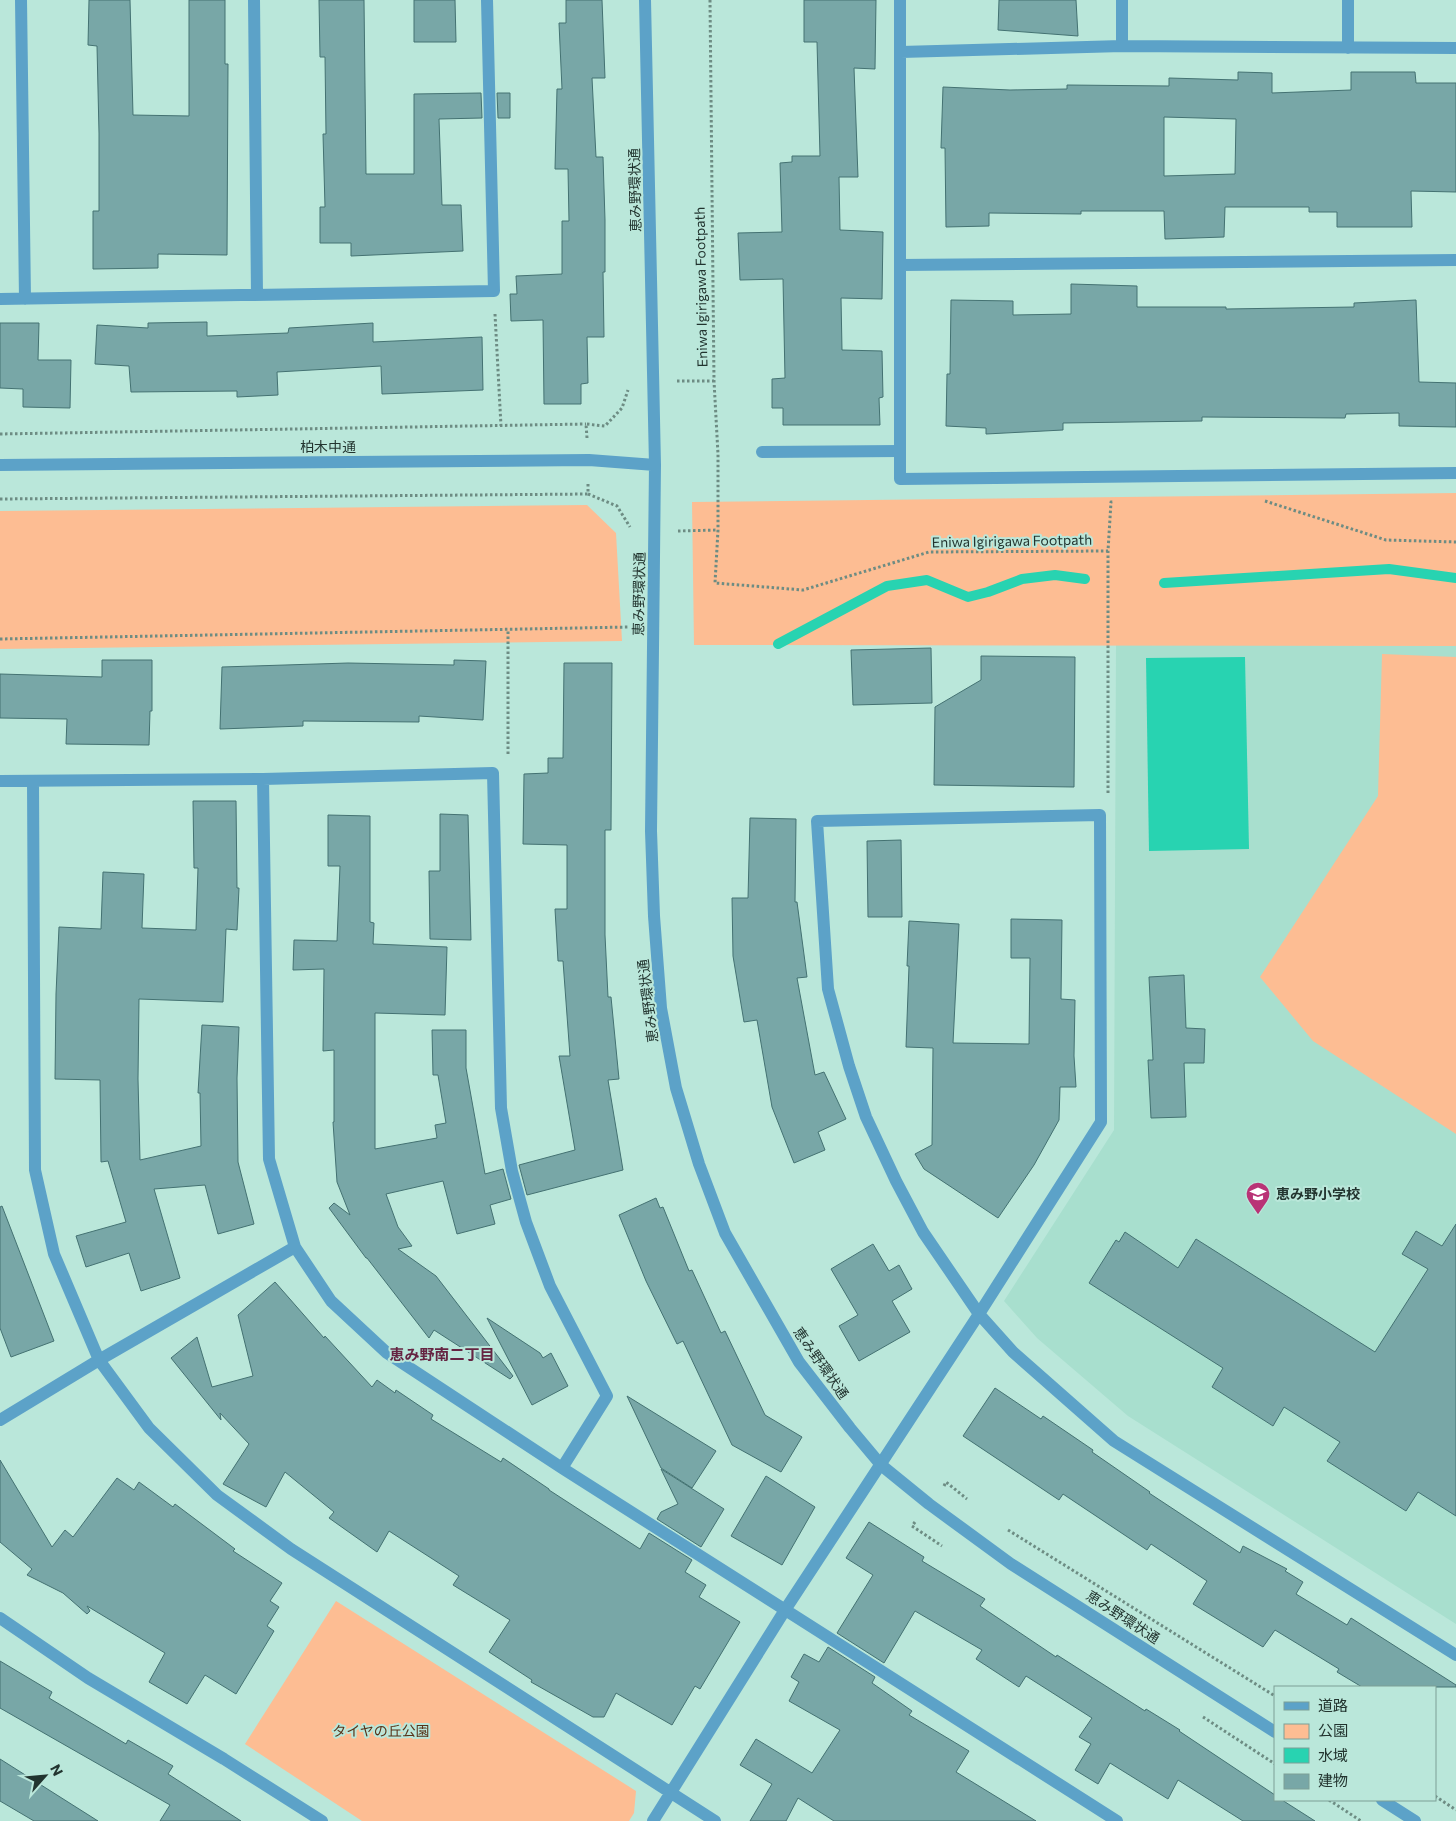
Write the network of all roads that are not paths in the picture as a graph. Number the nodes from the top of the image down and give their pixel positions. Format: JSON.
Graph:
{"nodes":[{"id":1,"x":21,"y":0,"type":"edge"},
{"id":2,"x":254,"y":0,"type":"edge"},
{"id":3,"x":487,"y":0,"type":"edge"},
{"id":4,"x":645,"y":0,"type":"edge"},
{"id":5,"x":900,"y":0,"type":"edge"},
{"id":6,"x":1122,"y":0,"type":"edge"},
{"id":7,"x":1348,"y":0,"type":"edge"},
{"id":8,"x":1122,"y":46,"type":"junction"},
{"id":9,"x":1348,"y":48,"type":"junction"},
{"id":10,"x":1456,"y":48,"type":"edge"},
{"id":11,"x":900,"y":52,"type":"junction"},
{"id":12,"x":1456,"y":260,"type":"edge"},
{"id":13,"x":900,"y":265,"type":"junction"},
{"id":14,"x":257,"y":295,"type":"junction"},
{"id":15,"x":25,"y":299,"type":"junction"},
{"id":16,"x":0,"y":300,"type":"edge"},
{"id":17,"x":900,"y":451,"type":"junction"},
{"id":18,"x":762,"y":452,"type":"dead end"},
{"id":19,"x":0,"y":465,"type":"edge"},
{"id":20,"x":655,"y":465,"type":"junction"},
{"id":21,"x":1456,"y":473,"type":"edge"},
{"id":22,"x":264,"y":779,"type":"junction"},
{"id":23,"x":0,"y":782,"type":"edge"},
{"id":24,"x":33,"y":782,"type":"junction"},
{"id":25,"x":295,"y":1247,"type":"junction"},
{"id":26,"x":979,"y":1314,"type":"junction"},
{"id":27,"x":99,"y":1360,"type":"junction"},
{"id":28,"x":0,"y":1420,"type":"edge"},
{"id":29,"x":882,"y":1465,"type":"junction"},
{"id":30,"x":562,"y":1468,"type":"junction"},
{"id":31,"x":785,"y":1610,"type":"junction"},
{"id":32,"x":0,"y":1618,"type":"edge"},
{"id":33,"x":1456,"y":1655,"type":"edge"},
{"id":34,"x":1274,"y":1731,"type":"edge"},
{"id":35,"x":671,"y":1793,"type":"junction"},
{"id":36,"x":1384,"y":1801,"type":"edge"},
{"id":37,"x":322,"y":1821,"type":"edge"},
{"id":38,"x":653,"y":1821,"type":"edge"},
{"id":39,"x":715,"y":1821,"type":"edge"},
{"id":40,"x":1117,"y":1821,"type":"edge"},
{"id":41,"x":1415,"y":1821,"type":"edge"}],
"edges":[{"from":1,"to":15,"type":"street"},
{"from":2,"to":14,"type":"street"},
{"from":3,"to":14,"type":"street"},
{"from":4,"to":20,"type":"street","name":"恵み野環状通"},
{"from":5,"to":11,"type":"street"},
{"from":6,"to":8,"type":"street"},
{"from":7,"to":9,"type":"street"},
{"from":8,"to":9,"type":"street"},
{"from":8,"to":11,"type":"street"},
{"from":9,"to":10,"type":"street"},
{"from":11,"to":13,"type":"street"},
{"from":12,"to":13,"type":"street"},
{"from":13,"to":17,"type":"street"},
{"from":14,"to":15,"type":"street"},
{"from":15,"to":16,"type":"street"},
{"from":17,"to":18,"type":"street"},
{"from":17,"to":21,"type":"street"},
{"from":19,"to":20,"type":"street","name":"柏木中通"},
{"from":20,"to":29,"type":"street","name":"恵み野環状通"},
{"from":22,"to":24,"type":"street"},
{"from":22,"to":25,"type":"street"},
{"from":22,"to":30,"type":"street"},
{"from":23,"to":24,"type":"street"},
{"from":24,"to":27,"type":"street"},
{"from":25,"to":27,"type":"street"},
{"from":25,"to":30,"type":"street"},
{"from":26,"to":26,"type":"street"},
{"from":26,"to":29,"type":"street"},
{"from":26,"to":33,"type":"street"},
{"from":27,"to":28,"type":"street"},
{"from":27,"to":35,"type":"street"},
{"from":29,"to":31,"type":"street"},
{"from":29,"to":34,"type":"street","name":"恵み野環状通"},
{"from":30,"to":31,"type":"street"},
{"from":31,"to":35,"type":"street"},
{"from":31,"to":40,"type":"street"},
{"from":32,"to":37,"type":"street"},
{"from":35,"to":38,"type":"street"},
{"from":35,"to":39,"type":"street"},
{"from":36,"to":41,"type":"street"}]}
